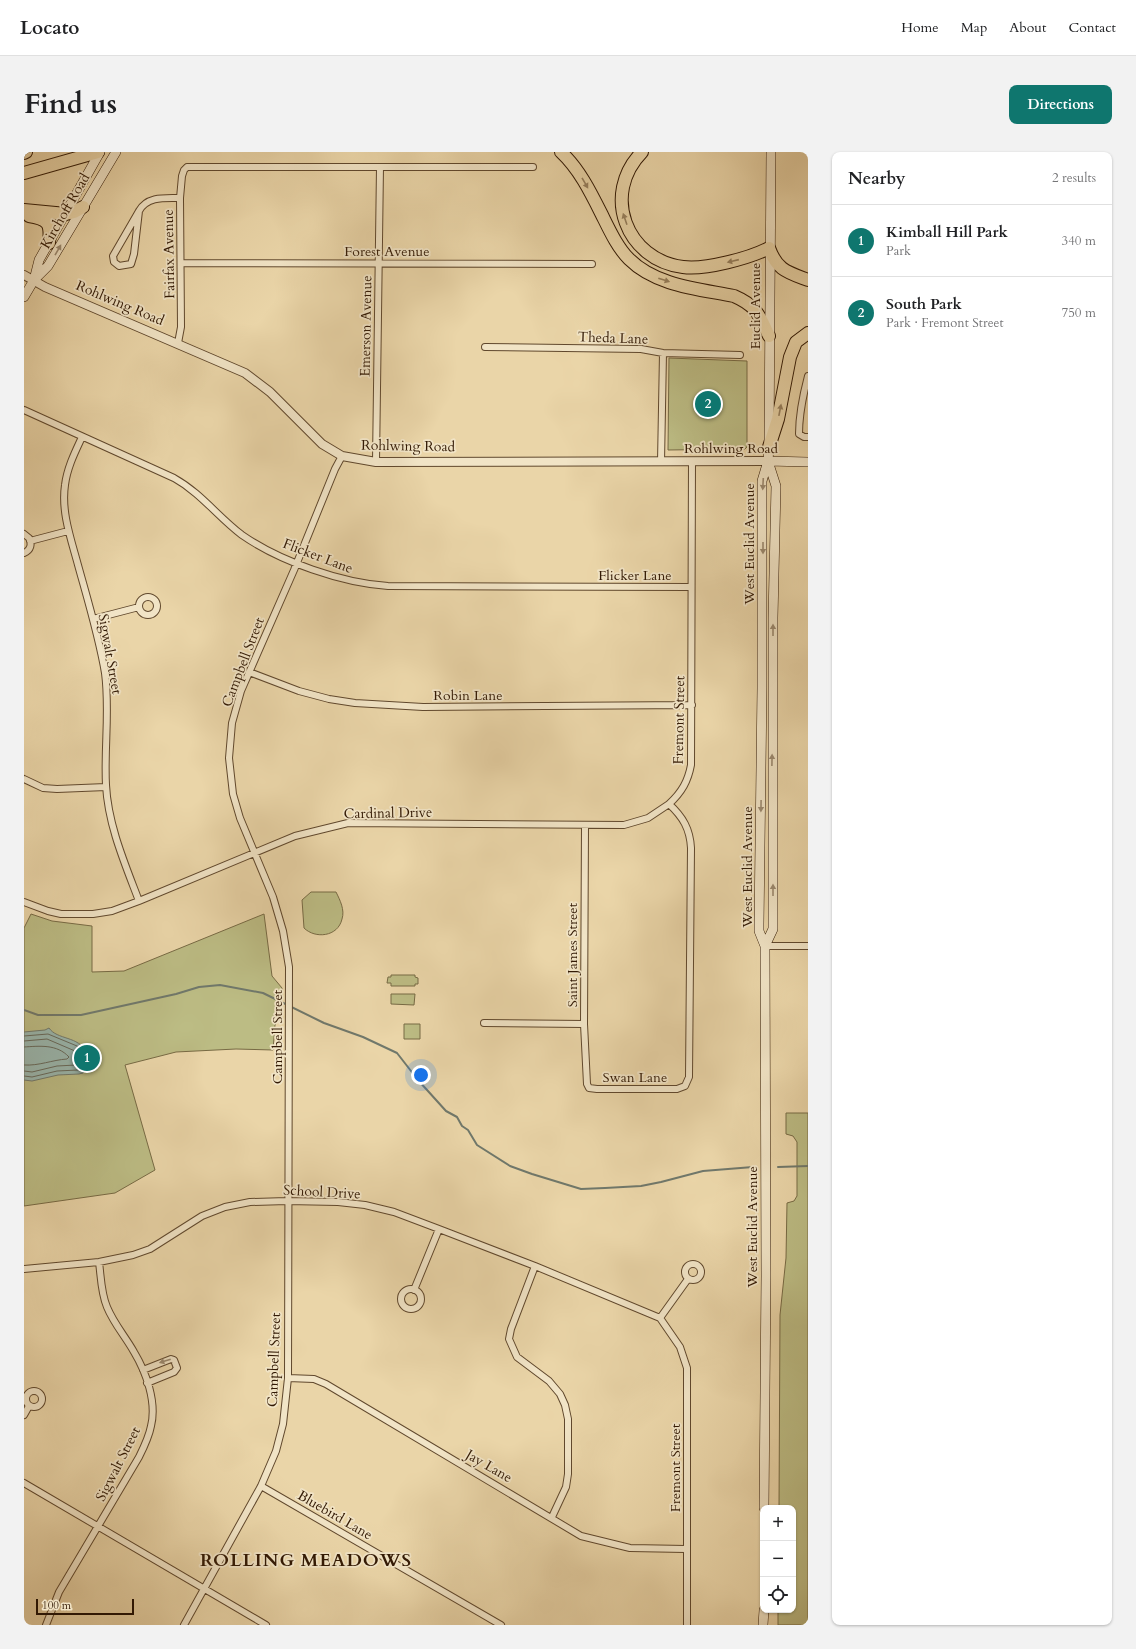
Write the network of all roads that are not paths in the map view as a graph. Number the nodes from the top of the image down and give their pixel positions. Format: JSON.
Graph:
{"nodes":[{"id":1,"x":99,"y":152,"type":"edge"},
{"id":2,"x":116,"y":152,"type":"edge"},
{"id":3,"x":561,"y":152,"type":"edge"},
{"id":4,"x":642,"y":152,"type":"edge"},
{"id":5,"x":771,"y":152,"type":"edge"},
{"id":6,"x":380,"y":167,"type":"junction"},
{"id":7,"x":533,"y":167,"type":"dead end"},
{"id":8,"x":24,"y":173,"type":"edge"},
{"id":9,"x":180,"y":198,"type":"junction"},
{"id":10,"x":83,"y":207,"type":"junction"},
{"id":11,"x":24,"y":210,"type":"edge"},
{"id":12,"x":139,"y":210,"type":"junction"},
{"id":13,"x":66,"y":214,"type":"junction"},
{"id":14,"x":24,"y":215,"type":"edge"},
{"id":15,"x":49,"y":244,"type":"junction"},
{"id":16,"x":769,"y":248,"type":"junction"},
{"id":17,"x":182,"y":263,"type":"junction"},
{"id":18,"x":379,"y":263,"type":"junction"},
{"id":19,"x":592,"y":264,"type":"dead end"},
{"id":20,"x":24,"y":275,"type":"edge"},
{"id":21,"x":34,"y":280,"type":"junction"},
{"id":22,"x":808,"y":280,"type":"edge"},
{"id":23,"x":24,"y":297,"type":"edge"},
{"id":24,"x":808,"y":333,"type":"edge"},
{"id":25,"x":769,"y":336,"type":"junction"},
{"id":26,"x":178,"y":343,"type":"junction"},
{"id":27,"x":485,"y":347,"type":"dead end"},
{"id":28,"x":663,"y":352,"type":"junction"},
{"id":29,"x":740,"y":355,"type":"dead end"},
{"id":30,"x":808,"y":376,"type":"edge"},
{"id":31,"x":24,"y":410,"type":"edge"},
{"id":32,"x":82,"y":437,"type":"junction"},
{"id":33,"x":808,"y":437,"type":"edge"},
{"id":34,"x":769,"y":447,"type":"junction"},
{"id":35,"x":342,"y":456,"type":"junction"},
{"id":36,"x":692,"y":461,"type":"junction"},
{"id":37,"x":768,"y":461,"type":"junction"},
{"id":38,"x":376,"y":462,"type":"junction"},
{"id":39,"x":661,"y":462,"type":"junction"},
{"id":40,"x":808,"y":462,"type":"edge"},
{"id":41,"x":68,"y":531,"type":"junction"},
{"id":42,"x":24,"y":534,"type":"edge"},
{"id":43,"x":30,"y":541,"type":"junction"},
{"id":44,"x":24,"y":553,"type":"edge"},
{"id":45,"x":297,"y":562,"type":"junction"},
{"id":46,"x":691,"y":587,"type":"junction"},
{"id":47,"x":139,"y":607,"type":"dead end"},
{"id":48,"x":93,"y":619,"type":"junction"},
{"id":49,"x":249,"y":672,"type":"junction"},
{"id":50,"x":692,"y":705,"type":"junction"},
{"id":51,"x":24,"y":778,"type":"edge"},
{"id":52,"x":106,"y":787,"type":"junction"},
{"id":53,"x":670,"y":804,"type":"junction"},
{"id":54,"x":585,"y":826,"type":"junction"},
{"id":55,"x":255,"y":852,"type":"junction"},
{"id":56,"x":139,"y":901,"type":"junction"},
{"id":57,"x":24,"y":902,"type":"edge"},
{"id":58,"x":765,"y":946,"type":"junction"},
{"id":59,"x":808,"y":946,"type":"edge"},
{"id":60,"x":484,"y":1023,"type":"dead end"},
{"id":61,"x":584,"y":1024,"type":"junction"},
{"id":62,"x":587,"y":1084,"type":"joint"},
{"id":63,"x":287,"y":1201,"type":"junction"},
{"id":64,"x":439,"y":1229,"type":"junction"},
{"id":65,"x":99,"y":1262,"type":"junction"},
{"id":66,"x":535,"y":1266,"type":"junction"},
{"id":67,"x":24,"y":1269,"type":"edge"},
{"id":68,"x":688,"y":1279,"type":"dead end"},
{"id":69,"x":414,"y":1290,"type":"dead end"},
{"id":70,"x":660,"y":1318,"type":"junction"},
{"id":71,"x":143,"y":1370,"type":"junction"},
{"id":72,"x":288,"y":1378,"type":"junction"},
{"id":73,"x":147,"y":1383,"type":"junction"},
{"id":74,"x":29,"y":1406,"type":"dead end"},
{"id":75,"x":24,"y":1415,"type":"edge"},
{"id":76,"x":24,"y":1483,"type":"edge"},
{"id":77,"x":261,"y":1486,"type":"junction"},
{"id":78,"x":764,"y":1505,"type":"edge"},
{"id":79,"x":552,"y":1517,"type":"junction"},
{"id":80,"x":99,"y":1526,"type":"junction"},
{"id":81,"x":686,"y":1549,"type":"junction"},
{"id":82,"x":204,"y":1589,"type":"junction"},
{"id":83,"x":764,"y":1613,"type":"edge"},
{"id":84,"x":46,"y":1625,"type":"edge"},
{"id":85,"x":184,"y":1625,"type":"edge"},
{"id":86,"x":266,"y":1625,"type":"edge"},
{"id":87,"x":501,"y":1625,"type":"edge"},
{"id":88,"x":687,"y":1625,"type":"edge"},
{"id":89,"x":763,"y":1625,"type":"edge"}],
"edges":[{"from":1,"to":8,"type":"highway"},
{"from":1,"to":13,"type":"main road","name":"Kirchoff Road"},
{"from":2,"to":10,"type":"main road","name":"Kirchoff Road"},
{"from":3,"to":25,"type":"highway","one_way":true},
{"from":16,"to":4,"type":"highway","one_way":true},
{"from":5,"to":16,"type":"main road","name":"Euclid Avenue"},
{"from":6,"to":7,"type":"street"},
{"from":6,"to":9,"type":"street","name":"Fairfax Avenue"},
{"from":6,"to":18,"type":"street","name":"Emerson Avenue"},
{"from":9,"to":12,"type":"street"},
{"from":9,"to":17,"type":"street","name":"Fairfax Avenue"},
{"from":10,"to":13,"type":"highway"},
{"from":21,"to":10,"type":"main road","name":"Kirchoff Road","one_way":true},
{"from":11,"to":13,"type":"highway"},
{"from":12,"to":12,"type":"street"},
{"from":13,"to":15,"type":"main road","name":"Kirchoff Road"},
{"from":14,"to":15,"type":"highway"},
{"from":15,"to":21,"type":"main road","name":"Kirchoff Road"},
{"from":16,"to":22,"type":"highway"},
{"from":16,"to":25,"type":"main road","name":"Euclid Avenue"},
{"from":17,"to":18,"type":"street","name":"Forest Avenue"},
{"from":17,"to":26,"type":"street","name":"Fairfax Avenue"},
{"from":18,"to":19,"type":"street","name":"Forest Avenue"},
{"from":18,"to":38,"type":"street","name":"Emerson Avenue"},
{"from":20,"to":21,"type":"street","name":"Rohlwing Road"},
{"from":21,"to":23,"type":"main road","name":"Kirchoff Road"},
{"from":21,"to":26,"type":"street","name":"Rohlwing Road"},
{"from":34,"to":24,"type":"highway","one_way":true},
{"from":25,"to":34,"type":"main road","name":"Euclid Avenue"},
{"from":26,"to":35,"type":"street","name":"Rohlwing Road"},
{"from":27,"to":28,"type":"street","name":"Theda Lane"},
{"from":28,"to":29,"type":"street","name":"Theda Lane"},
{"from":28,"to":39,"type":"street"},
{"from":30,"to":33,"type":"street"},
{"from":31,"to":32,"type":"street","name":"Flicker Lane"},
{"from":32,"to":41,"type":"street","name":"Sigwalt Street"},
{"from":32,"to":45,"type":"street","name":"Flicker Lane"},
{"from":34,"to":37,"type":"main road","name":"Euclid Avenue"},
{"from":35,"to":38,"type":"street","name":"Rohlwing Road"},
{"from":35,"to":45,"type":"street","name":"Campbell Street"},
{"from":36,"to":37,"type":"street","name":"Rohlwing Road"},
{"from":36,"to":39,"type":"street","name":"Rohlwing Road"},
{"from":36,"to":46,"type":"street","name":"Fremont Street"},
{"from":37,"to":40,"type":"main road","name":"Rohlwing Road"},
{"from":37,"to":58,"type":"main road","name":"West Euclid Avenue","one_way":true},
{"from":58,"to":37,"type":"main road","name":"West Euclid Avenue","one_way":true},
{"from":38,"to":39,"type":"street","name":"Rohlwing Road"},
{"from":41,"to":43,"type":"street"},
{"from":41,"to":48,"type":"street","name":"Sigwalt Street"},
{"from":42,"to":43,"type":"street"},
{"from":43,"to":44,"type":"street"},
{"from":45,"to":46,"type":"street","name":"Flicker Lane"},
{"from":45,"to":49,"type":"street","name":"Campbell Street"},
{"from":46,"to":50,"type":"street","name":"Fremont Street"},
{"from":47,"to":48,"type":"street"},
{"from":48,"to":52,"type":"street","name":"Sigwalt Street"},
{"from":49,"to":50,"type":"street","name":"Robin Lane"},
{"from":49,"to":55,"type":"street","name":"Campbell Street"},
{"from":50,"to":53,"type":"street","name":"Fremont Street"},
{"from":51,"to":52,"type":"street"},
{"from":52,"to":56,"type":"street","name":"Sigwalt Street"},
{"from":53,"to":54,"type":"street","name":"Cardinal Drive"},
{"from":53,"to":62,"type":"street","name":"Swan Lane"},
{"from":54,"to":55,"type":"street","name":"Cardinal Drive"},
{"from":54,"to":61,"type":"street","name":"Saint James Street"},
{"from":55,"to":56,"type":"street","name":"Cardinal Drive"},
{"from":55,"to":63,"type":"street","name":"Campbell Street"},
{"from":56,"to":57,"type":"street","name":"Cardinal Drive"},
{"from":58,"to":59,"type":"street"},
{"from":58,"to":78,"type":"main road","name":"West Euclid Avenue"},
{"from":60,"to":61,"type":"street"},
{"from":61,"to":62,"type":"street","name":"Saint James Street"},
{"from":63,"to":64,"type":"street","name":"School Drive"},
{"from":63,"to":65,"type":"street","name":"School Drive"},
{"from":63,"to":72,"type":"street","name":"Campbell Street"},
{"from":64,"to":66,"type":"street","name":"School Drive"},
{"from":64,"to":69,"type":"street"},
{"from":65,"to":67,"type":"street","name":"School Drive"},
{"from":65,"to":71,"type":"street","name":"Sigwalt Street"},
{"from":66,"to":70,"type":"street","name":"School Drive"},
{"from":66,"to":79,"type":"street"},
{"from":68,"to":70,"type":"street"},
{"from":70,"to":81,"type":"street","name":"Fremont Street"},
{"from":71,"to":73,"type":"street","name":"Sigwalt Street"},
{"from":73,"to":71,"type":"street","one_way":true},
{"from":72,"to":77,"type":"street","name":"Campbell Street"},
{"from":72,"to":79,"type":"street","name":"Jay Lane"},
{"from":73,"to":80,"type":"street","name":"Sigwalt Street"},
{"from":74,"to":75,"type":"street"},
{"from":76,"to":80,"type":"street"},
{"from":77,"to":82,"type":"street","name":"Campbell Street"},
{"from":77,"to":87,"type":"street","name":"Bluebird Lane"},
{"from":79,"to":81,"type":"street","name":"Jay Lane"},
{"from":80,"to":82,"type":"street"},
{"from":80,"to":84,"type":"street","name":"Sigwalt Street"},
{"from":81,"to":88,"type":"street","name":"Fremont Street"},
{"from":82,"to":85,"type":"street","name":"Campbell Street"},
{"from":82,"to":86,"type":"street"},
{"from":83,"to":89,"type":"main road"}]}
